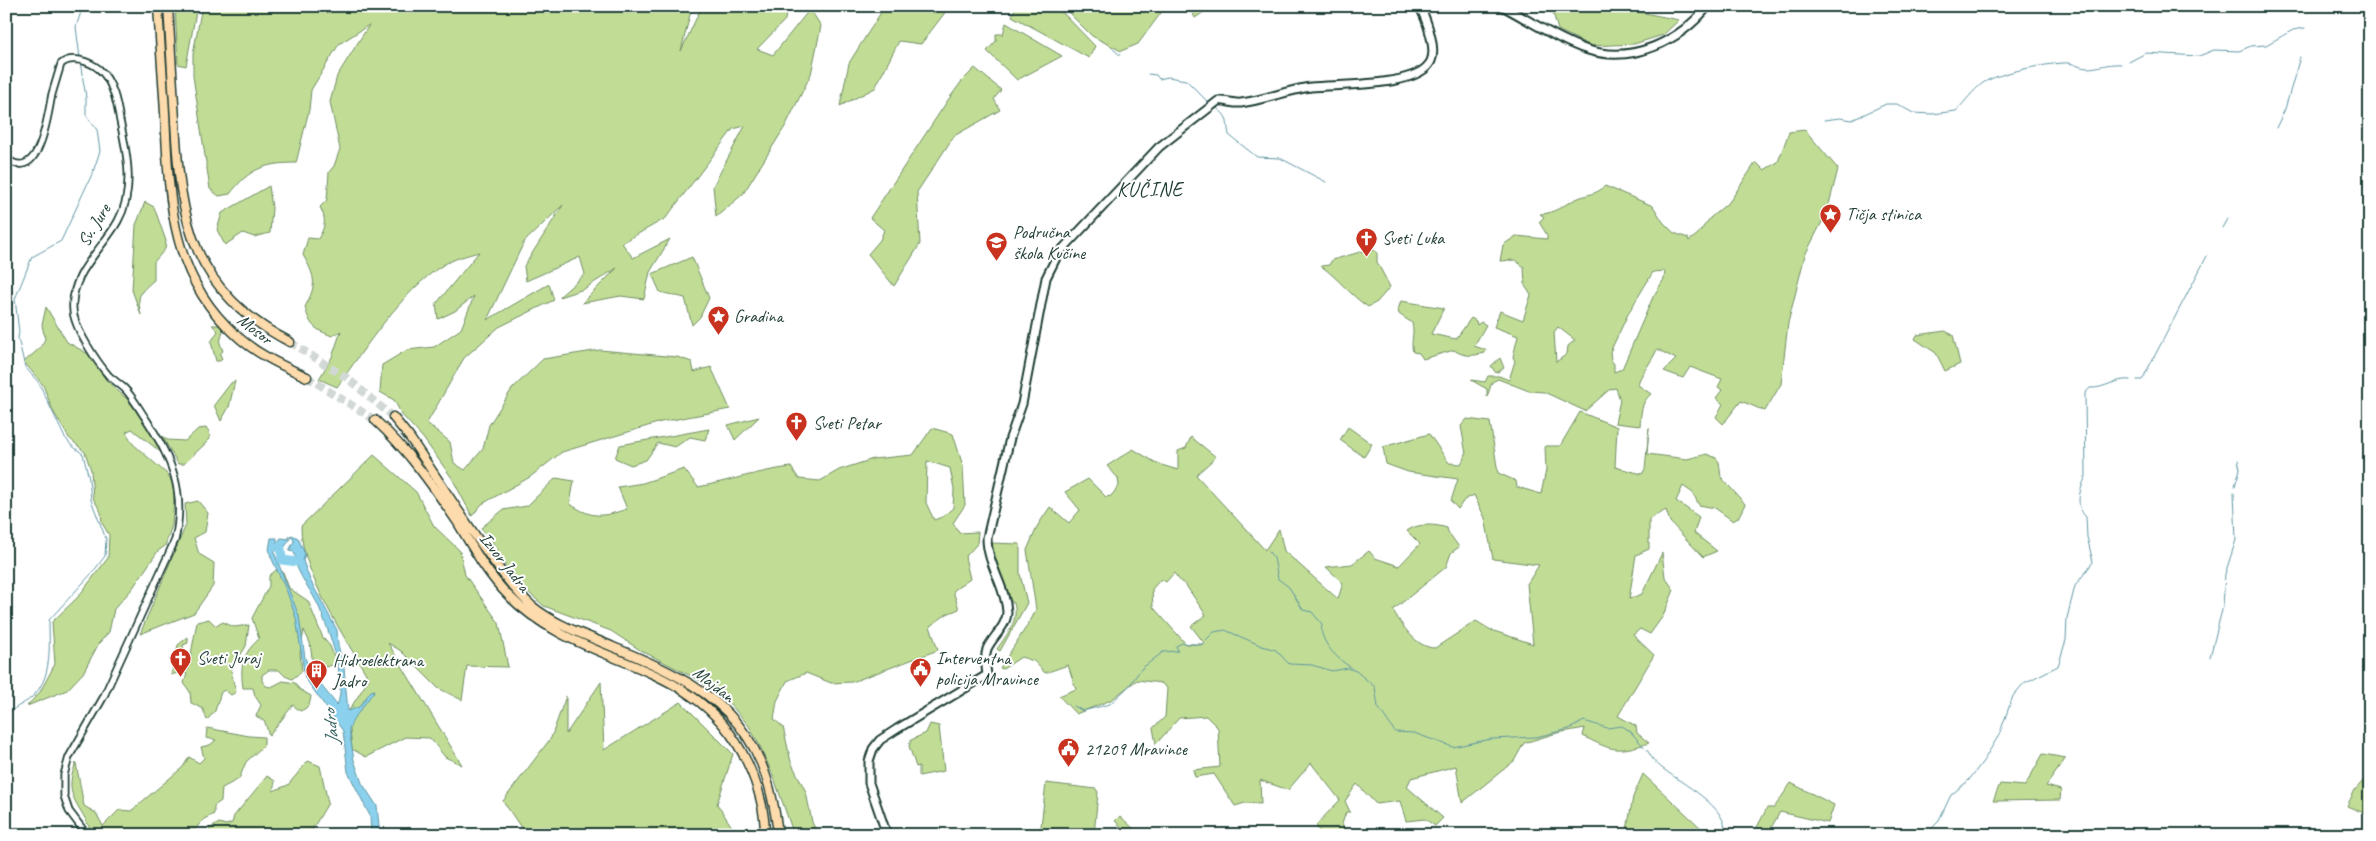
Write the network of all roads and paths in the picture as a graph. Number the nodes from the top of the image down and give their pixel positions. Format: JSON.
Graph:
{"nodes":[{"id":1,"x":158,"y":6,"type":"edge"},
{"id":2,"x":168,"y":6,"type":"edge"},
{"id":3,"x":1419,"y":6,"type":"edge"},
{"id":4,"x":1502,"y":6,"type":"edge"},
{"id":5,"x":1707,"y":7,"type":"edge"},
{"id":6,"x":6,"y":158,"type":"edge"},
{"id":7,"x":290,"y":342,"type":"tunnel mouth"},
{"id":8,"x":307,"y":377,"type":"tunnel mouth"},
{"id":9,"x":393,"y":417,"type":"tunnel mouth"},
{"id":10,"x":375,"y":420,"type":"tunnel mouth"},
{"id":11,"x":469,"y":534,"type":"junction"},
{"id":12,"x":669,"y":670,"type":"joint"},
{"id":13,"x":664,"y":678,"type":"joint"},
{"id":14,"x":87,"y":835,"type":"edge"},
{"id":15,"x":765,"y":835,"type":"edge"},
{"id":16,"x":778,"y":835,"type":"edge"},
{"id":17,"x":887,"y":835,"type":"edge"}],
"edges":[{"from":1,"to":8,"type":"highway","name":"Mosor"},
{"from":2,"to":7,"type":"highway","name":"Mosor"},
{"from":3,"to":17,"type":"main road"},
{"from":4,"to":5,"type":"main road"},
{"from":6,"to":14,"type":"street","name":"Sv. Jure"},
{"from":9,"to":11,"type":"highway"},
{"from":10,"to":11,"type":"highway"},
{"from":11,"to":12,"type":"highway","name":"Izvor Jadra"},
{"from":11,"to":13,"type":"highway","name":"Izvor Jadra"},
{"from":12,"to":16,"type":"highway","name":"Majdan"},
{"from":13,"to":15,"type":"highway","name":"Majdan"}]}
